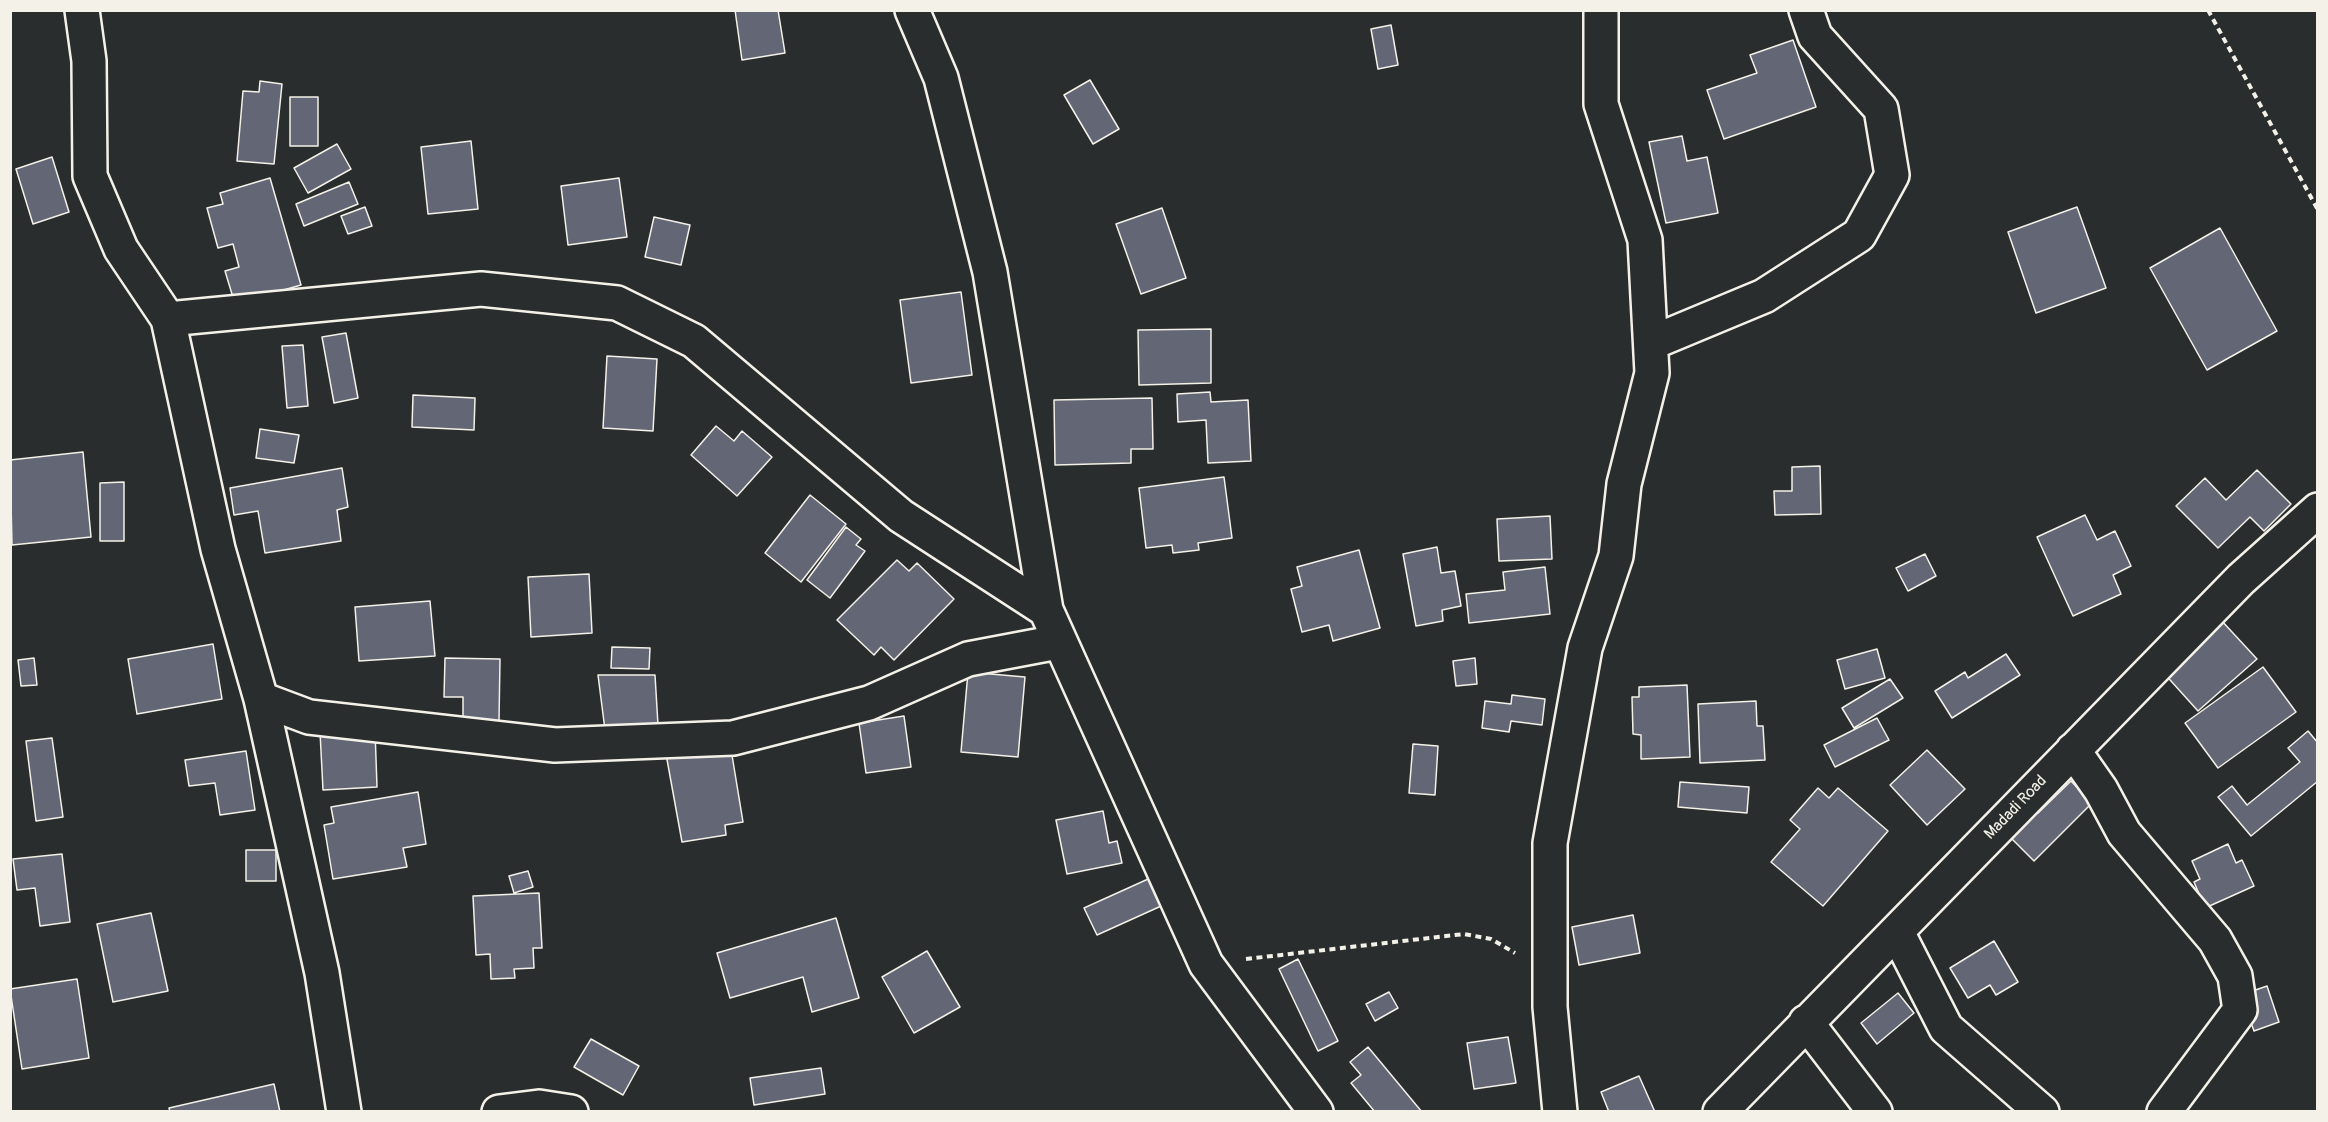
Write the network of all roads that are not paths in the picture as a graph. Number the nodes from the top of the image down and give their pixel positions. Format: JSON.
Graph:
{"nodes":[{"id":1,"x":82,"y":10,"type":"edge"},
{"id":2,"x":912,"y":10,"type":"edge"},
{"id":3,"x":1601,"y":10,"type":"edge"},
{"id":4,"x":1806,"y":10,"type":"edge"},
{"id":5,"x":168,"y":319,"type":"junction"},
{"id":6,"x":1650,"y":343,"type":"junction"},
{"id":7,"x":2318,"y":510,"type":"edge"},
{"id":8,"x":1046,"y":610,"type":"junction"},
{"id":9,"x":1058,"y":642,"type":"junction"},
{"id":10,"x":261,"y":699,"type":"junction"},
{"id":11,"x":2073,"y":750,"type":"junction"},
{"id":12,"x":1897,"y":932,"type":"junction"},
{"id":13,"x":1806,"y":1022,"type":"junction"},
{"id":14,"x":344,"y":1112,"type":"edge"},
{"id":15,"x":499,"y":1112,"type":"edge"},
{"id":16,"x":571,"y":1112,"type":"edge"},
{"id":17,"x":1316,"y":1112,"type":"edge"},
{"id":18,"x":1560,"y":1112,"type":"edge"},
{"id":19,"x":1720,"y":1112,"type":"edge"},
{"id":20,"x":1875,"y":1112,"type":"edge"},
{"id":21,"x":2043,"y":1112,"type":"edge"},
{"id":22,"x":2164,"y":1112,"type":"edge"}],
"edges":[{"from":1,"to":5,"type":"street"},
{"from":2,"to":8,"type":"street"},
{"from":3,"to":6,"type":"street"},
{"from":4,"to":6,"type":"street"},
{"from":5,"to":8,"type":"street"},
{"from":5,"to":10,"type":"street"},
{"from":6,"to":18,"type":"street"},
{"from":7,"to":11,"type":"street","name":"Madadi Road"},
{"from":8,"to":9,"type":"street"},
{"from":9,"to":10,"type":"street"},
{"from":9,"to":17,"type":"street"},
{"from":10,"to":14,"type":"street"},
{"from":11,"to":12,"type":"street","name":"Madadi Road"},
{"from":11,"to":22,"type":"street"},
{"from":12,"to":13,"type":"street","name":"Madadi Road"},
{"from":12,"to":21,"type":"street"},
{"from":13,"to":19,"type":"street","name":"Madadi Road"},
{"from":13,"to":20,"type":"street"},
{"from":15,"to":16,"type":"street"}]}
